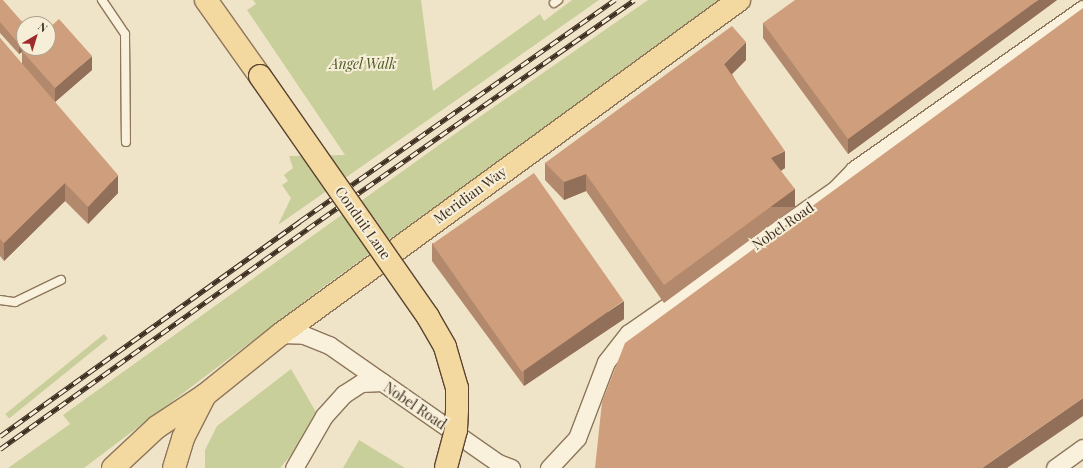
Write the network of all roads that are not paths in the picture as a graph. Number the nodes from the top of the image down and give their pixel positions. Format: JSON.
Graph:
{"nodes":[{"id":1,"x":102,"y":0,"type":"edge"},
{"id":2,"x":206,"y":0,"type":"edge"},
{"id":3,"x":739,"y":0,"type":"edge"},
{"id":4,"x":1083,"y":9,"type":"edge"},
{"id":5,"x":126,"y":142,"type":"dead end"},
{"id":6,"x":61,"y":280,"type":"dead end"},
{"id":7,"x":0,"y":300,"type":"edge"},
{"id":8,"x":280,"y":334,"type":"junction"},
{"id":9,"x":382,"y":382,"type":"junction"},
{"id":10,"x":205,"y":395,"type":"junction"},
{"id":11,"x":1083,"y":448,"type":"edge"},
{"id":12,"x":503,"y":466,"type":"edge"},
{"id":13,"x":113,"y":468,"type":"edge"},
{"id":14,"x":174,"y":468,"type":"edge"},
{"id":15,"x":294,"y":468,"type":"edge"},
{"id":16,"x":446,"y":468,"type":"edge"},
{"id":17,"x":549,"y":468,"type":"edge"},
{"id":18,"x":1055,"y":468,"type":"edge"}],
"edges":[{"from":1,"to":5,"type":"lane"},
{"from":2,"to":16,"type":"main road","name":"Conduit Lane","bridge":true},
{"from":3,"to":8,"type":"main road","name":"Meridian Way"},
{"from":4,"to":17,"type":"street","name":"Nobel Road"},
{"from":6,"to":7,"type":"lane"},
{"from":8,"to":9,"type":"street"},
{"from":8,"to":10,"type":"main road","name":"Meridian Way"},
{"from":9,"to":12,"type":"street","name":"Nobel Road"},
{"from":9,"to":15,"type":"street","name":"Nobel Road"},
{"from":10,"to":13,"type":"main road","name":"Meridian Way"},
{"from":10,"to":14,"type":"main road","name":"Meridian Way"},
{"from":11,"to":18,"type":"street"}]}
